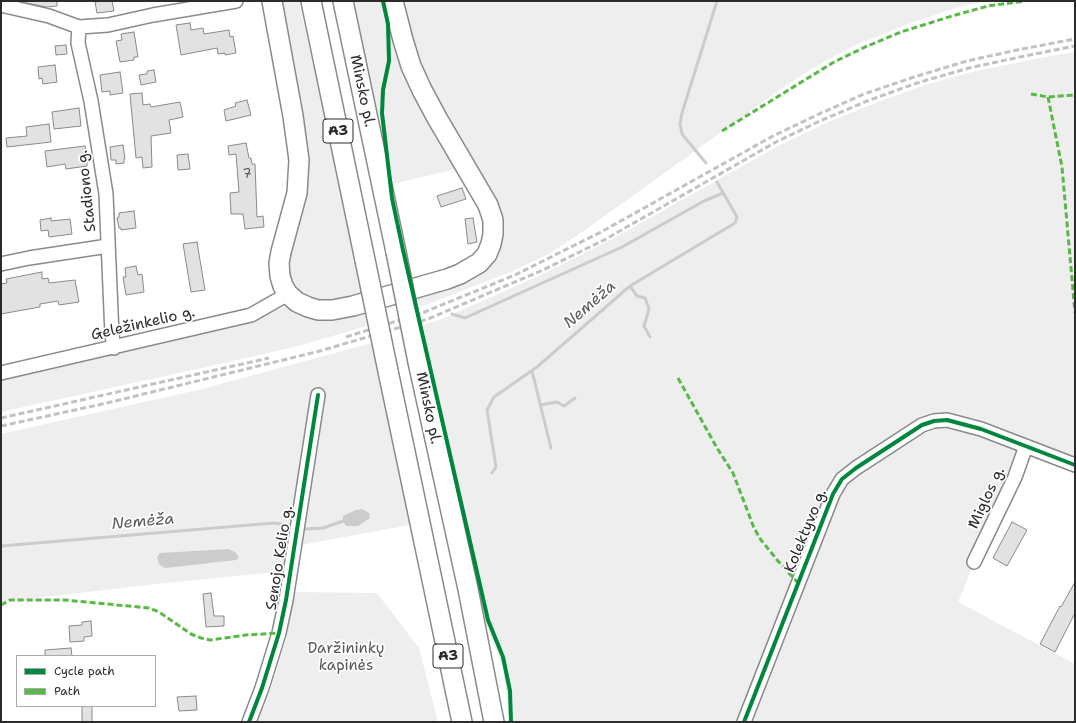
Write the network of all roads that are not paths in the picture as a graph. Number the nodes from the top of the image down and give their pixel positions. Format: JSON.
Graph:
{"nodes":[{"id":1,"x":236,"y":1,"type":"edge"},
{"id":2,"x":272,"y":1,"type":"edge"},
{"id":3,"x":311,"y":1,"type":"edge"},
{"id":4,"x":343,"y":1,"type":"edge"},
{"id":5,"x":393,"y":1,"type":"edge"},
{"id":6,"x":1,"y":5,"type":"edge"},
{"id":7,"x":78,"y":27,"type":"junction"},
{"id":8,"x":108,"y":246,"type":"junction"},
{"id":9,"x":1,"y":264,"type":"edge"},
{"id":10,"x":288,"y":294,"type":"junction"},
{"id":11,"x":114,"y":348,"type":"junction"},
{"id":12,"x":1,"y":373,"type":"edge"},
{"id":13,"x":318,"y":395,"type":"dead end"},
{"id":14,"x":1026,"y":446,"type":"junction"},
{"id":15,"x":1075,"y":465,"type":"edge"},
{"id":16,"x":974,"y":562,"type":"dead end"},
{"id":17,"x":249,"y":722,"type":"edge"},
{"id":18,"x":462,"y":722,"type":"edge"},
{"id":19,"x":494,"y":722,"type":"edge"},
{"id":20,"x":744,"y":722,"type":"edge"}],
"edges":[{"from":1,"to":7,"type":"street"},
{"from":2,"to":10,"type":"highway"},
{"from":3,"to":18,"type":"highway","name":"Minsko pl.","number":"A3","bridge":true},
{"from":4,"to":19,"type":"highway","name":"Minsko pl.","number":"A3","bridge":true},
{"from":5,"to":10,"type":"highway"},
{"from":6,"to":7,"type":"street"},
{"from":7,"to":8,"type":"street","name":"Stadiono g."},
{"from":8,"to":9,"type":"street","name":"Stadiono g."},
{"from":8,"to":11,"type":"street"},
{"from":10,"to":11,"type":"street","name":"Geležinkelio g."},
{"from":11,"to":12,"type":"street","name":"Geležinkelio g."},
{"from":13,"to":17,"type":"street","name":"Senojo Kelio g."},
{"from":14,"to":15,"type":"street","name":"Kolektyvo g."},
{"from":14,"to":16,"type":"street","name":"Miglos g."},
{"from":14,"to":20,"type":"street","name":"Kolektyvo g."}]}
